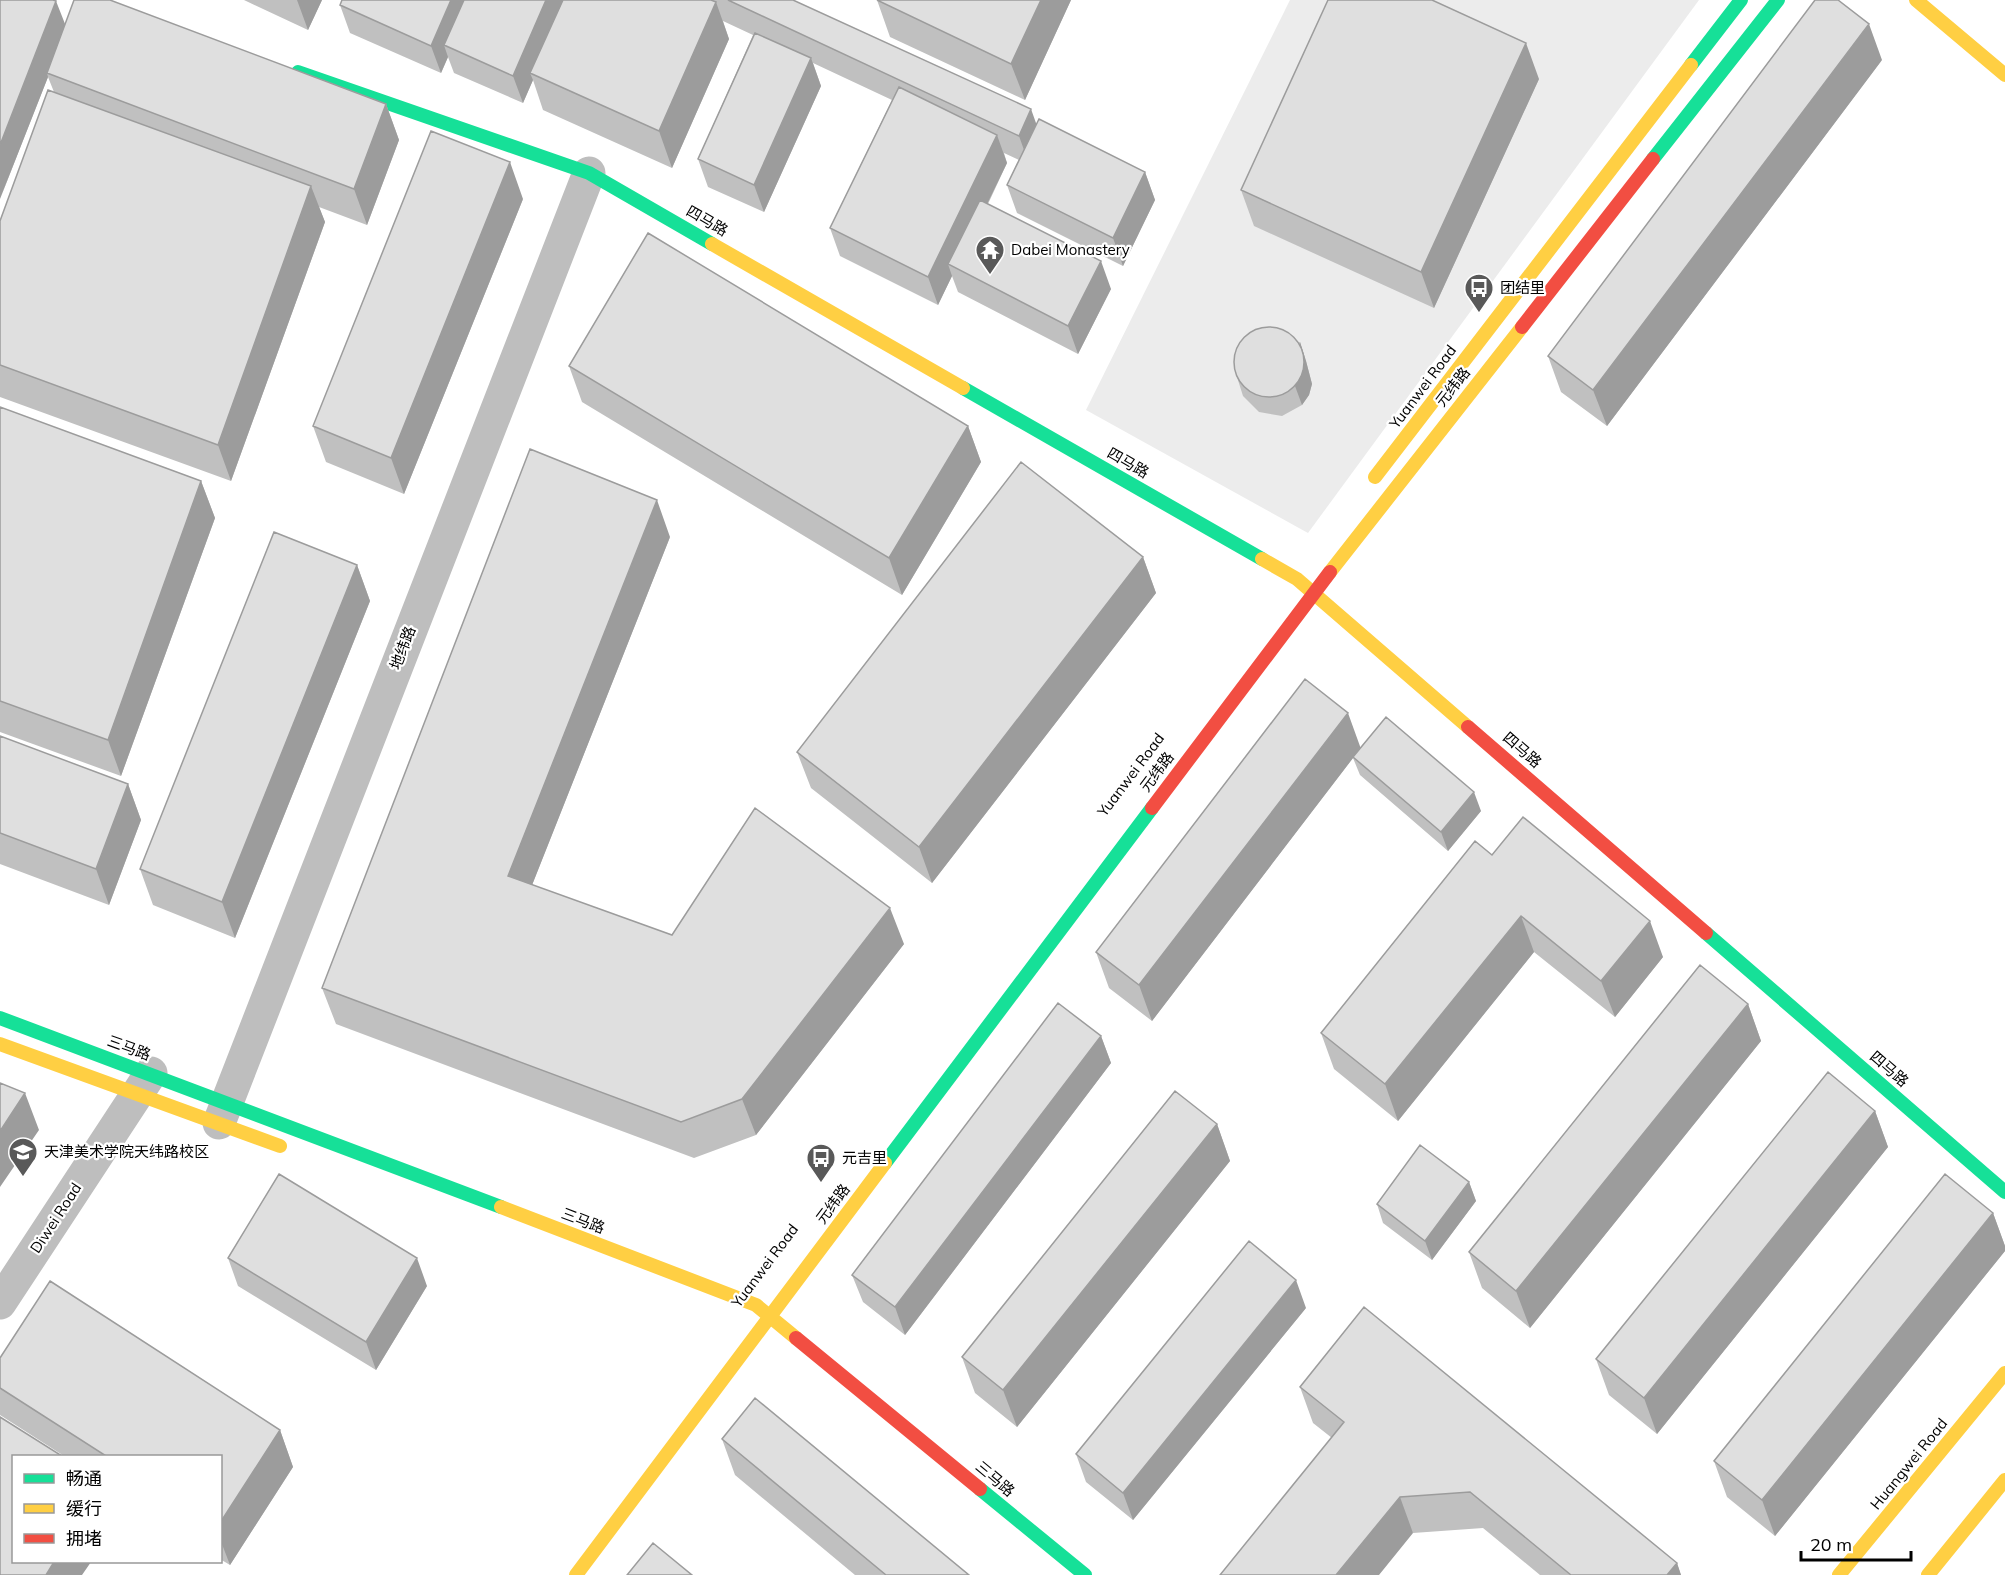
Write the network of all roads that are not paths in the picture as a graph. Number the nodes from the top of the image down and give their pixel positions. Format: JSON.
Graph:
{"nodes":[{"id":1,"x":1741,"y":0,"type":"edge"},
{"id":2,"x":1778,"y":0,"type":"edge"},
{"id":3,"x":1916,"y":0,"type":"edge"},
{"id":4,"x":290,"y":69,"type":"edge"},
{"id":5,"x":2005,"y":75,"type":"edge"},
{"id":6,"x":589,"y":173,"type":"junction"},
{"id":7,"x":1370,"y":484,"type":"dead end"},
{"id":8,"x":1314,"y":592,"type":"junction"},
{"id":9,"x":0,"y":1018,"type":"edge"},
{"id":10,"x":0,"y":1044,"type":"edge"},
{"id":11,"x":144,"y":1083,"type":"junction"},
{"id":12,"x":223,"y":1112,"type":"junction"},
{"id":13,"x":295,"y":1151,"type":"dead end"},
{"id":14,"x":2005,"y":1192,"type":"edge"},
{"id":15,"x":760,"y":1300,"type":"junction"},
{"id":16,"x":0,"y":1303,"type":"edge"},
{"id":17,"x":770,"y":1314,"type":"junction"},
{"id":18,"x":760,"y":1335,"type":"junction"},
{"id":19,"x":811,"y":1348,"type":"junction"},
{"id":20,"x":723,"y":1356,"type":"dead end"},
{"id":21,"x":2005,"y":1373,"type":"edge"},
{"id":22,"x":2005,"y":1480,"type":"edge"},
{"id":23,"x":576,"y":1575,"type":"edge"},
{"id":24,"x":1085,"y":1575,"type":"edge"},
{"id":25,"x":1839,"y":1575,"type":"edge"},
{"id":26,"x":1928,"y":1575,"type":"edge"}],
"edges":[{"from":1,"to":7,"type":"street","name":"Yuanwei Road"},
{"from":2,"to":8,"type":"street","name":"元纬路"},
{"from":3,"to":5,"type":"street"},
{"from":4,"to":6,"type":"street","name":"四马路"},
{"from":6,"to":8,"type":"street","name":"四马路"},
{"from":6,"to":12,"type":"street","name":"地纬路"},
{"from":8,"to":14,"type":"street","name":"四马路"},
{"from":8,"to":17,"type":"street","name":"元纬路"},
{"from":9,"to":11,"type":"street","name":"三马路"},
{"from":10,"to":11,"type":"street","name":"三马路"},
{"from":11,"to":12,"type":"street","name":"三马路"},
{"from":11,"to":12,"type":"street","name":"三马路"},
{"from":11,"to":16,"type":"street","name":"Diwei Road"},
{"from":12,"to":13,"type":"street","name":"三马路"},
{"from":12,"to":15,"type":"street","name":"三马路"},
{"from":15,"to":17,"type":"street","name":"三马路"},
{"from":15,"to":18,"type":"street","name":"Yuanwei Road"},
{"from":17,"to":18,"type":"street","name":"元纬路"},
{"from":17,"to":19,"type":"street","name":"三马路"},
{"from":18,"to":19,"type":"street"},
{"from":18,"to":20,"type":"street"},
{"from":18,"to":23,"type":"street","name":"元纬路"},
{"from":19,"to":24,"type":"street","name":"三马路"},
{"from":21,"to":25,"type":"street","name":"Huangwei Road"},
{"from":22,"to":26,"type":"street"}]}
